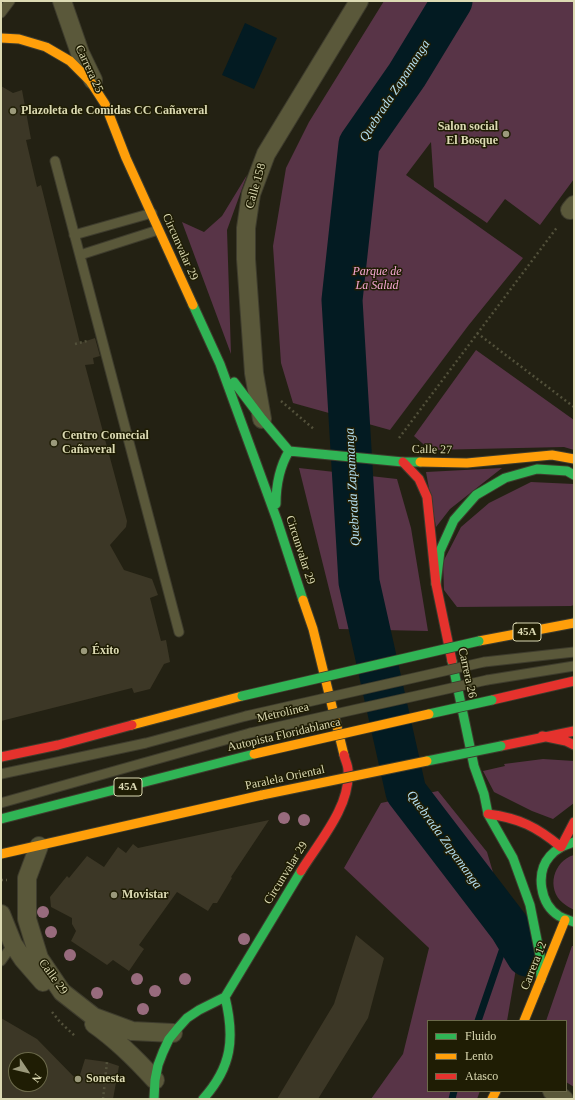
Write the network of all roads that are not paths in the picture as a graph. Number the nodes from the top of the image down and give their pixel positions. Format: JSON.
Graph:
{"nodes":[{"id":1,"x":10,"y":1,"type":"edge"},
{"id":2,"x":62,"y":1,"type":"edge"},
{"id":3,"x":359,"y":1,"type":"edge"},
{"id":4,"x":1,"y":12,"type":"edge"},
{"id":5,"x":1,"y":38,"type":"edge"},
{"id":6,"x":105,"y":104,"type":"junction"},
{"id":7,"x":55,"y":161,"type":"dead end"},
{"id":8,"x":152,"y":213,"type":"junction"},
{"id":9,"x":158,"y":230,"type":"junction"},
{"id":10,"x":74,"y":235,"type":"junction"},
{"id":11,"x":80,"y":255,"type":"junction"},
{"id":12,"x":220,"y":364,"type":"junction"},
{"id":13,"x":262,"y":419,"type":"junction"},
{"id":14,"x":289,"y":451,"type":"junction"},
{"id":15,"x":574,"y":459,"type":"edge"},
{"id":16,"x":399,"y":461,"type":"junction"},
{"id":17,"x":574,"y":474,"type":"edge"},
{"id":18,"x":277,"y":520,"type":"junction"},
{"id":19,"x":436,"y":584,"type":"junction"},
{"id":20,"x":574,"y":623,"type":"edge"},
{"id":21,"x":178,"y":632,"type":"dead end"},
{"id":22,"x":574,"y":652,"type":"edge"},
{"id":23,"x":574,"y":666,"type":"edge"},
{"id":24,"x":574,"y":681,"type":"edge"},
{"id":25,"x":574,"y":730,"type":"edge"},
{"id":26,"x":542,"y":736,"type":"junction"},
{"id":27,"x":574,"y":744,"type":"edge"},
{"id":28,"x":1,"y":757,"type":"edge"},
{"id":29,"x":1,"y":774,"type":"edge"},
{"id":30,"x":1,"y":803,"type":"edge"},
{"id":31,"x":488,"y":814,"type":"junction"},
{"id":32,"x":1,"y":819,"type":"edge"},
{"id":33,"x":574,"y":822,"type":"edge"},
{"id":34,"x":574,"y":842,"type":"edge"},
{"id":35,"x":39,"y":846,"type":"junction"},
{"id":36,"x":561,"y":847,"type":"junction"},
{"id":37,"x":1,"y":854,"type":"edge"},
{"id":38,"x":1,"y":914,"type":"edge"},
{"id":39,"x":570,"y":921,"type":"edge"},
{"id":40,"x":13,"y":944,"type":"junction"},
{"id":41,"x":1,"y":961,"type":"edge"},
{"id":42,"x":541,"y":980,"type":"junction"},
{"id":43,"x":225,"y":997,"type":"junction"},
{"id":44,"x":524,"y":1020,"type":"edge"},
{"id":45,"x":173,"y":1033,"type":"junction"},
{"id":46,"x":156,"y":1080,"type":"junction"},
{"id":47,"x":554,"y":1092,"type":"edge"},
{"id":48,"x":154,"y":1099,"type":"edge"},
{"id":49,"x":203,"y":1099,"type":"edge"},
{"id":50,"x":564,"y":1099,"type":"edge"}],
"edges":[{"from":1,"to":4,"type":"lane"},
{"from":2,"to":6,"type":"street","name":"Carrera 25"},
{"from":3,"to":13,"type":"street","name":"Calle 158"},
{"from":5,"to":6,"type":"main road","name":"Carrera 25"},
{"from":6,"to":8,"type":"main road","name":"Circunvalar 29"},
{"from":7,"to":10,"type":"lane"},
{"from":8,"to":9,"type":"main road","name":"Circunvalar 29"},
{"from":8,"to":10,"type":"lane"},
{"from":9,"to":11,"type":"lane"},
{"from":9,"to":12,"type":"main road","name":"Circunvalar 29"},
{"from":10,"to":11,"type":"lane"},
{"from":11,"to":21,"type":"lane"},
{"from":12,"to":13,"type":"main road"},
{"from":12,"to":18,"type":"main road","name":"Circunvalar 29"},
{"from":13,"to":14,"type":"main road"},
{"from":14,"to":16,"type":"main road","name":"Calle 27"},
{"from":14,"to":18,"type":"main road"},
{"from":15,"to":16,"type":"main road","name":"Calle 27"},
{"from":16,"to":19,"type":"main road","name":"Carrera 26"},
{"from":17,"to":19,"type":"main road"},
{"from":18,"to":43,"type":"main road","name":"Circunvalar 29"},
{"from":19,"to":31,"type":"main road","name":"Carrera 26"},
{"from":20,"to":28,"type":"main road","number":"45A","bridge":true},
{"from":22,"to":29,"type":"lane","name":"Metrolínea","bridge":true},
{"from":23,"to":30,"type":"lane","name":"Metrolínea","bridge":true},
{"from":24,"to":32,"type":"main road","name":"Autopista Floridablanca","number":"45A","bridge":true},
{"from":25,"to":26,"type":"main road","name":"Paralela Oriental"},
{"from":26,"to":27,"type":"main road"},
{"from":26,"to":35,"type":"main road","name":"Paralela Oriental","bridge":true},
{"from":31,"to":36,"type":"main road"},
{"from":31,"to":42,"type":"main road","name":"Carrera 26"},
{"from":33,"to":36,"type":"main road"},
{"from":34,"to":36,"type":"main road"},
{"from":35,"to":37,"type":"main road","name":"Paralela Oriental"},
{"from":35,"to":45,"type":"street","name":"Calle 29"},
{"from":36,"to":39,"type":"main road"},
{"from":38,"to":40,"type":"street","name":"Calle 29"},
{"from":39,"to":42,"type":"main road","name":"Carrera 12"},
{"from":40,"to":41,"type":"lane"},
{"from":40,"to":46,"type":"street","name":"Calle 29"},
{"from":42,"to":44,"type":"main road","name":"Carrera 12"},
{"from":43,"to":45,"type":"main road"},
{"from":43,"to":49,"type":"main road"},
{"from":45,"to":46,"type":"main road"},
{"from":46,"to":48,"type":"main road"},
{"from":47,"to":50,"type":"street"}]}
